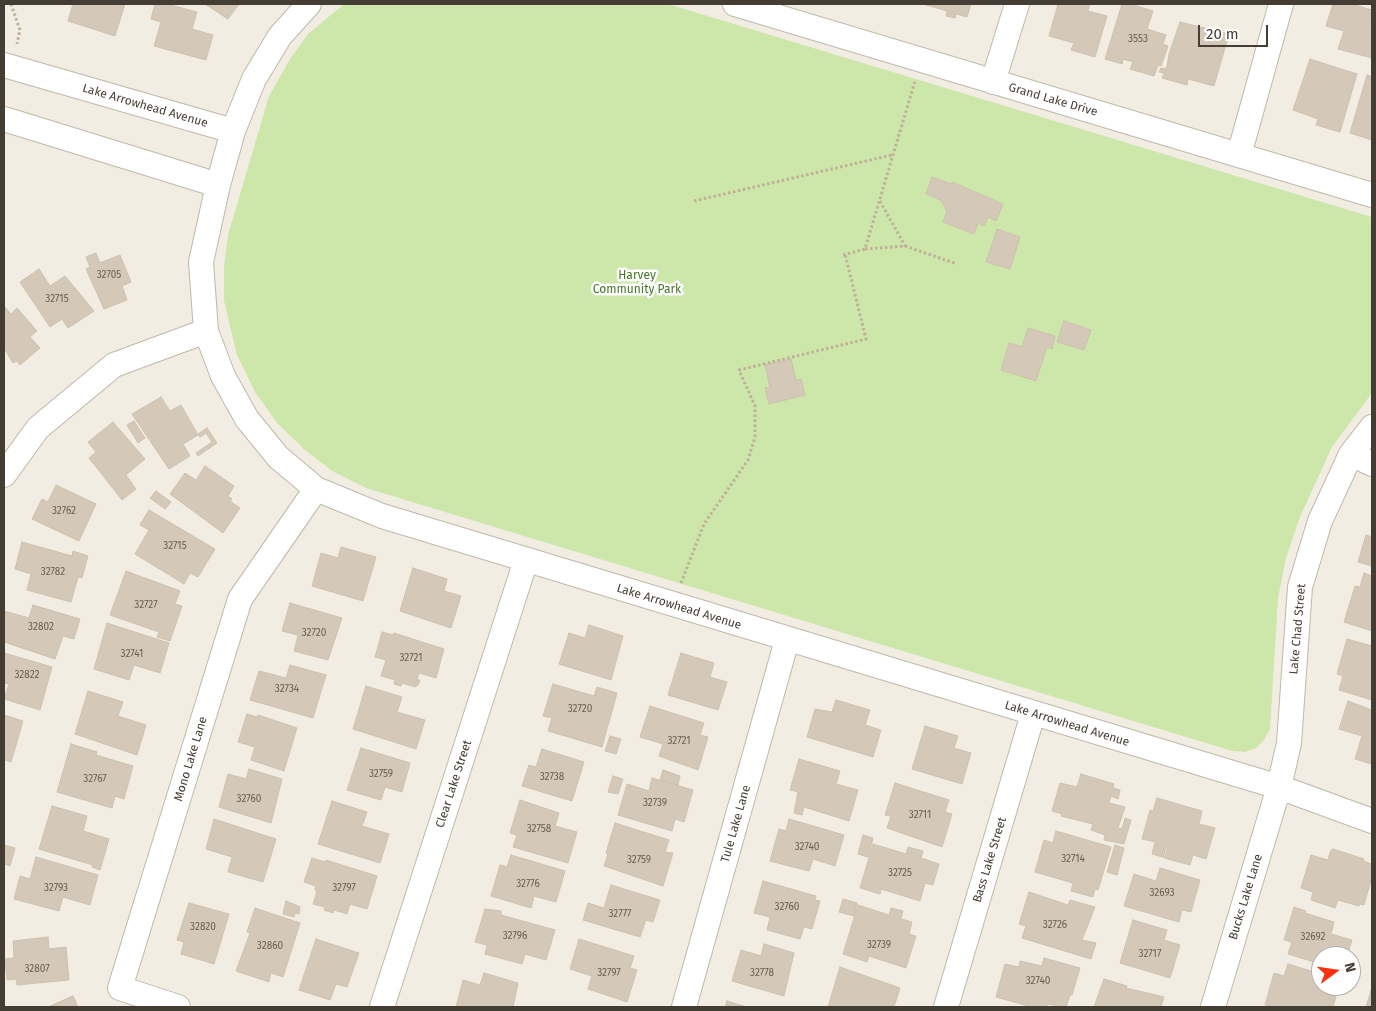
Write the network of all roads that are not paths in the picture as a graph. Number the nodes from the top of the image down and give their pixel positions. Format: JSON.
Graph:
{"nodes":[{"id":1,"x":309,"y":4,"type":"edge"},
{"id":2,"x":1017,"y":4,"type":"edge"},
{"id":3,"x":1282,"y":4,"type":"edge"},
{"id":4,"x":745,"y":5,"type":"edge"},
{"id":5,"x":9,"y":66,"type":"edge"},
{"id":6,"x":992,"y":82,"type":"junction"},
{"id":7,"x":4,"y":120,"type":"edge"},
{"id":8,"x":234,"y":131,"type":"junction"},
{"id":9,"x":1239,"y":155,"type":"junction"},
{"id":10,"x":218,"y":185,"type":"junction"},
{"id":11,"x":1372,"y":195,"type":"edge"},
{"id":12,"x":206,"y":331,"type":"junction"},
{"id":13,"x":1372,"y":427,"type":"edge"},
{"id":14,"x":1362,"y":459,"type":"edge"},
{"id":15,"x":4,"y":475,"type":"edge"},
{"id":16,"x":316,"y":490,"type":"junction"},
{"id":17,"x":526,"y":560,"type":"junction"},
{"id":18,"x":787,"y":640,"type":"junction"},
{"id":19,"x":1033,"y":714,"type":"junction"},
{"id":20,"x":1279,"y":787,"type":"junction"},
{"id":21,"x":1372,"y":821,"type":"edge"},
{"id":22,"x":178,"y":1007,"type":"edge"},
{"id":23,"x":382,"y":1007,"type":"edge"},
{"id":24,"x":684,"y":1007,"type":"edge"},
{"id":25,"x":946,"y":1007,"type":"edge"},
{"id":26,"x":1213,"y":1007,"type":"edge"}],
"edges":[{"from":1,"to":8,"type":"street"},
{"from":2,"to":6,"type":"street"},
{"from":3,"to":9,"type":"street"},
{"from":4,"to":6,"type":"street","name":"Grand Lake Drive"},
{"from":5,"to":8,"type":"street","name":"Lake Arrowhead Avenue"},
{"from":6,"to":9,"type":"street","name":"Grand Lake Drive"},
{"from":7,"to":10,"type":"street"},
{"from":8,"to":10,"type":"street","name":"Lake Arrowhead Avenue"},
{"from":9,"to":11,"type":"street","name":"Grand Lake Drive"},
{"from":10,"to":12,"type":"street","name":"Lake Arrowhead Avenue"},
{"from":12,"to":15,"type":"street"},
{"from":12,"to":16,"type":"street","name":"Lake Arrowhead Avenue"},
{"from":13,"to":14,"type":"street","name":"Lake Chad Street"},
{"from":14,"to":20,"type":"street","name":"Lake Chad Street"},
{"from":16,"to":17,"type":"street","name":"Lake Arrowhead Avenue"},
{"from":16,"to":22,"type":"street","name":"Mono Lake Lane"},
{"from":17,"to":18,"type":"street","name":"Lake Arrowhead Avenue"},
{"from":17,"to":23,"type":"street","name":"Clear Lake Street"},
{"from":18,"to":19,"type":"street","name":"Lake Arrowhead Avenue"},
{"from":18,"to":24,"type":"street","name":"Tule Lake Lane"},
{"from":19,"to":20,"type":"street","name":"Lake Arrowhead Avenue"},
{"from":19,"to":25,"type":"street","name":"Bass Lake Street"},
{"from":20,"to":21,"type":"street","name":"Lake Arrowhead Avenue"},
{"from":20,"to":26,"type":"street","name":"Bucks Lake Lane"}]}
